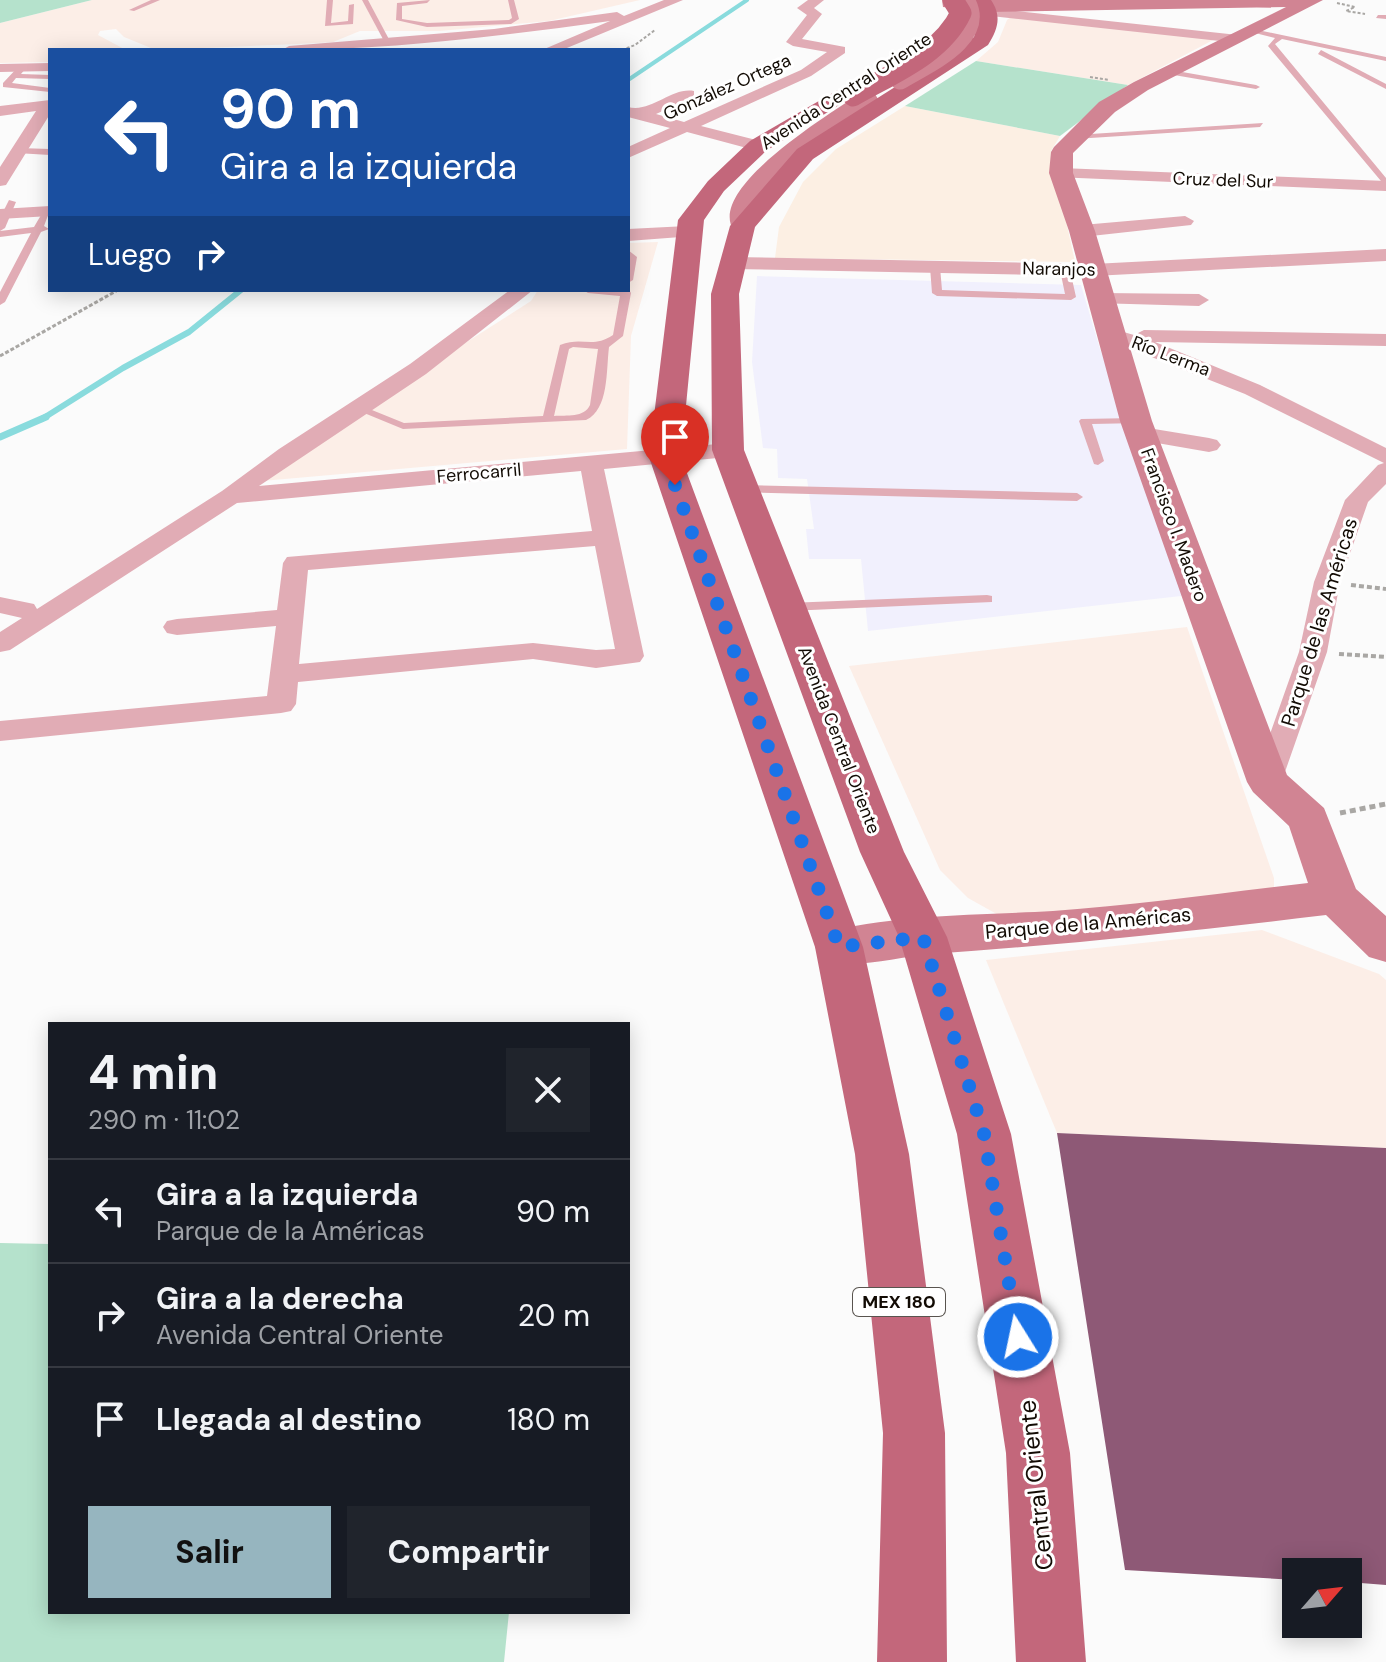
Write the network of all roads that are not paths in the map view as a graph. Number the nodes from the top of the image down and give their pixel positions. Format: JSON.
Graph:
{"nodes":[{"id":1,"x":157,"y":0,"type":"edge"},
{"id":2,"x":427,"y":0,"type":"edge"},
{"id":3,"x":511,"y":0,"type":"edge"},
{"id":4,"x":817,"y":0,"type":"edge"},
{"id":5,"x":654,"y":1,"type":"edge"},
{"id":6,"x":1218,"y":1,"type":"edge"},
{"id":7,"x":1319,"y":1,"type":"edge"},
{"id":8,"x":330,"y":2,"type":"edge"},
{"id":9,"x":366,"y":2,"type":"edge"},
{"id":10,"x":674,"y":2,"type":"edge"},
{"id":11,"x":964,"y":3,"type":"edge"},
{"id":12,"x":352,"y":5,"type":"junction"},
{"id":13,"x":132,"y":10,"type":"dead end"},
{"id":14,"x":617,"y":16,"type":"junction"},
{"id":15,"x":557,"y":26,"type":"junction"},
{"id":16,"x":426,"y":30,"type":"junction"},
{"id":17,"x":582,"y":33,"type":"junction"},
{"id":18,"x":1246,"y":35,"type":"junction"},
{"id":19,"x":1280,"y":37,"type":"junction"},
{"id":20,"x":1310,"y":45,"type":"junction"},
{"id":21,"x":388,"y":47,"type":"edge"},
{"id":22,"x":314,"y":48,"type":"edge"},
{"id":23,"x":535,"y":48,"type":"edge"},
{"id":24,"x":553,"y":48,"type":"edge"},
{"id":25,"x":1386,"y":59,"type":"edge"},
{"id":26,"x":48,"y":67,"type":"edge"},
{"id":27,"x":12,"y":71,"type":"edge"},
{"id":28,"x":1171,"y":72,"type":"junction"},
{"id":29,"x":48,"y":77,"type":"edge"},
{"id":30,"x":1256,"y":87,"type":"dead end"},
{"id":31,"x":1386,"y":87,"type":"edge"},
{"id":32,"x":689,"y":94,"type":"dead end"},
{"id":33,"x":860,"y":98,"type":"junction"},
{"id":34,"x":48,"y":100,"type":"edge"},
{"id":35,"x":48,"y":100,"type":"edge"},
{"id":36,"x":48,"y":102,"type":"edge"},
{"id":37,"x":0,"y":111,"type":"edge"},
{"id":38,"x":633,"y":114,"type":"edge"},
{"id":39,"x":1260,"y":125,"type":"dead end"},
{"id":40,"x":687,"y":127,"type":"junction"},
{"id":41,"x":1075,"y":137,"type":"junction"},
{"id":42,"x":19,"y":151,"type":"junction"},
{"id":43,"x":48,"y":152,"type":"edge"},
{"id":44,"x":630,"y":152,"type":"edge"},
{"id":45,"x":752,"y":152,"type":"junction"},
{"id":46,"x":1061,"y":173,"type":"junction"},
{"id":47,"x":0,"y":181,"type":"edge"},
{"id":48,"x":1386,"y":185,"type":"edge"},
{"id":49,"x":48,"y":213,"type":"edge"},
{"id":50,"x":48,"y":215,"type":"edge"},
{"id":51,"x":48,"y":215,"type":"edge"},
{"id":52,"x":3,"y":216,"type":"edge"},
{"id":53,"x":1185,"y":221,"type":"dead end"},
{"id":54,"x":743,"y":226,"type":"junction"},
{"id":55,"x":38,"y":230,"type":"junction"},
{"id":56,"x":1082,"y":231,"type":"junction"},
{"id":57,"x":687,"y":232,"type":"junction"},
{"id":58,"x":630,"y":235,"type":"edge"},
{"id":59,"x":1386,"y":255,"type":"edge"},
{"id":60,"x":732,"y":263,"type":"junction"},
{"id":61,"x":935,"y":267,"type":"junction"},
{"id":62,"x":1087,"y":279,"type":"junction"},
{"id":63,"x":496,"y":292,"type":"edge"},
{"id":64,"x":520,"y":292,"type":"edge"},
{"id":65,"x":626,"y":292,"type":"edge"},
{"id":66,"x":1,"y":298,"type":"edge"},
{"id":67,"x":1199,"y":300,"type":"dead end"},
{"id":68,"x":1113,"y":335,"type":"junction"},
{"id":69,"x":1386,"y":340,"type":"edge"},
{"id":70,"x":604,"y":346,"type":"junction"},
{"id":71,"x":358,"y":408,"type":"junction"},
{"id":72,"x":548,"y":419,"type":"junction"},
{"id":73,"x":1139,"y":428,"type":"junction"},
{"id":74,"x":1209,"y":445,"type":"dead end"},
{"id":75,"x":728,"y":450,"type":"junction"},
{"id":76,"x":665,"y":457,"type":"junction"},
{"id":77,"x":1386,"y":457,"type":"edge"},
{"id":78,"x":1098,"y":461,"type":"dead end"},
{"id":79,"x":591,"y":463,"type":"junction"},
{"id":80,"x":1386,"y":470,"type":"edge"},
{"id":81,"x":742,"y":489,"type":"junction"},
{"id":82,"x":206,"y":493,"type":"junction"},
{"id":83,"x":231,"y":496,"type":"junction"},
{"id":84,"x":1077,"y":497,"type":"dead end"},
{"id":85,"x":606,"y":537,"type":"junction"},
{"id":86,"x":987,"y":599,"type":"dead end"},
{"id":87,"x":788,"y":607,"type":"junction"},
{"id":88,"x":12,"y":608,"type":"edge"},
{"id":89,"x":290,"y":617,"type":"junction"},
{"id":90,"x":0,"y":625,"type":"edge"},
{"id":91,"x":177,"y":627,"type":"dead end"},
{"id":92,"x":0,"y":644,"type":"edge"},
{"id":93,"x":284,"y":674,"type":"junction"},
{"id":94,"x":0,"y":731,"type":"edge"},
{"id":95,"x":1268,"y":782,"type":"junction"},
{"id":96,"x":1336,"y":897,"type":"junction"},
{"id":97,"x":923,"y":937,"type":"junction"},
{"id":98,"x":1386,"y":944,"type":"edge"},
{"id":99,"x":839,"y":947,"type":"junction"},
{"id":100,"x":912,"y":1662,"type":"edge"},
{"id":101,"x":1051,"y":1662,"type":"edge"}],
"edges":[{"from":1,"to":13,"type":"lane"},
{"from":2,"to":16,"type":"lane"},
{"from":2,"to":16,"type":"lane"},
{"from":3,"to":16,"type":"lane"},
{"from":4,"to":40,"type":"street","name":"González Ortega"},
{"from":5,"to":10,"type":"street"},
{"from":5,"to":14,"type":"street"},
{"from":6,"to":7,"type":"street"},
{"from":6,"to":11,"type":"street"},
{"from":7,"to":18,"type":"street"},
{"from":8,"to":12,"type":"lane"},
{"from":8,"to":12,"type":"lane"},
{"from":9,"to":12,"type":"lane"},
{"from":9,"to":21,"type":"lane"},
{"from":10,"to":17,"type":"street"},
{"from":11,"to":18,"type":"street"},
{"from":11,"to":33,"type":"street","bridge":true},
{"from":11,"to":45,"type":"main road","name":"Avenida Central Oriente","number":"MEX 180"},
{"from":11,"to":54,"type":"main road","name":"Avenida Central Oriente"},
{"from":14,"to":15,"type":"street"},
{"from":14,"to":17,"type":"street"},
{"from":15,"to":16,"type":"street"},
{"from":15,"to":17,"type":"street"},
{"from":16,"to":21,"type":"street"},
{"from":17,"to":23,"type":"street"},
{"from":17,"to":24,"type":"street"},
{"from":18,"to":19,"type":"lane"},
{"from":18,"to":28,"type":"street"},
{"from":19,"to":20,"type":"lane"},
{"from":19,"to":48,"type":"lane"},
{"from":20,"to":25,"type":"lane"},
{"from":20,"to":31,"type":"lane"},
{"from":21,"to":22,"type":"street"},
{"from":26,"to":27,"type":"street"},
{"from":27,"to":29,"type":"lane"},
{"from":27,"to":34,"type":"lane"},
{"from":28,"to":30,"type":"lane"},
{"from":28,"to":41,"type":"street"},
{"from":32,"to":38,"type":"street"},
{"from":33,"to":45,"type":"main road"},
{"from":33,"to":54,"type":"street"},
{"from":35,"to":37,"type":"street"},
{"from":36,"to":42,"type":"street"},
{"from":38,"to":40,"type":"street"},
{"from":39,"to":41,"type":"lane"},
{"from":40,"to":44,"type":"street","name":"González Ortega"},
{"from":40,"to":45,"type":"street"},
{"from":41,"to":46,"type":"street"},
{"from":42,"to":43,"type":"lane"},
{"from":42,"to":47,"type":"street"},
{"from":45,"to":57,"type":"main road","name":"Avenida Central Oriente","number":"MEX 180"},
{"from":46,"to":48,"type":"street","name":"Cruz del Sur"},
{"from":46,"to":56,"type":"street","name":"Francisco I. Madero"},
{"from":49,"to":52,"type":"street"},
{"from":50,"to":55,"type":"lane"},
{"from":51,"to":55,"type":"lane"},
{"from":52,"to":55,"type":"lane"},
{"from":53,"to":56,"type":"street"},
{"from":54,"to":60,"type":"main road","name":"Avenida Central Oriente"},
{"from":55,"to":66,"type":"lane"},
{"from":56,"to":62,"type":"street","name":"Francisco I. Madero"},
{"from":57,"to":58,"type":"street"},
{"from":57,"to":76,"type":"main road","name":"Avenida Central Oriente","number":"MEX 180"},
{"from":59,"to":62,"type":"street","name":"Naranjos"},
{"from":60,"to":61,"type":"street","name":"Naranjos"},
{"from":60,"to":75,"type":"main road","name":"Avenida Central Oriente"},
{"from":61,"to":62,"type":"street","name":"Naranjos"},
{"from":61,"to":62,"type":"lane"},
{"from":62,"to":67,"type":"street"},
{"from":62,"to":68,"type":"street","name":"Francisco I. Madero"},
{"from":63,"to":82,"type":"street"},
{"from":64,"to":71,"type":"street","name":"Ferrocarril"},
{"from":65,"to":70,"type":"lane"},
{"from":68,"to":69,"type":"street","name":"Río Lerma"},
{"from":68,"to":73,"type":"street","name":"Francisco I. Madero"},
{"from":68,"to":77,"type":"street","name":"Río Lerma"},
{"from":70,"to":72,"type":"lane"},
{"from":70,"to":72,"type":"lane"},
{"from":71,"to":72,"type":"lane"},
{"from":71,"to":83,"type":"street","name":"Ferrocarril"},
{"from":73,"to":74,"type":"street"},
{"from":73,"to":78,"type":"lane"},
{"from":73,"to":95,"type":"street","name":"Francisco I. Madero"},
{"from":75,"to":76,"type":"street","name":"Ferrocarril"},
{"from":75,"to":81,"type":"main road","name":"Avenida Central Oriente"},
{"from":76,"to":79,"type":"street","name":"Ferrocarril"},
{"from":76,"to":99,"type":"main road","name":"Avenida Central Oriente","number":"MEX 180"},
{"from":79,"to":83,"type":"street","name":"Ferrocarril"},
{"from":79,"to":85,"type":"street"},
{"from":80,"to":95,"type":"street","name":"Parque de las Américas"},
{"from":81,"to":84,"type":"lane"},
{"from":81,"to":87,"type":"main road","name":"Avenida Central Oriente"},
{"from":82,"to":83,"type":"street","name":"Ferrocarril"},
{"from":82,"to":88,"type":"street"},
{"from":83,"to":92,"type":"street","name":"Ferrocarril"},
{"from":85,"to":89,"type":"street"},
{"from":85,"to":93,"type":"street"},
{"from":86,"to":87,"type":"lane"},
{"from":87,"to":97,"type":"main road","name":"Avenida Central Oriente"},
{"from":88,"to":90,"type":"street"},
{"from":89,"to":91,"type":"street"},
{"from":89,"to":93,"type":"street"},
{"from":93,"to":94,"type":"street"},
{"from":95,"to":96,"type":"street","name":"Francisco I. Madero"},
{"from":96,"to":97,"type":"street","name":"Parque de la Américas"},
{"from":96,"to":98,"type":"street"},
{"from":97,"to":99,"type":"street","name":"Parque de la Américas"},
{"from":97,"to":101,"type":"main road","name":"Central Oriente"},
{"from":99,"to":100,"type":"main road","number":"MEX 180"}]}
